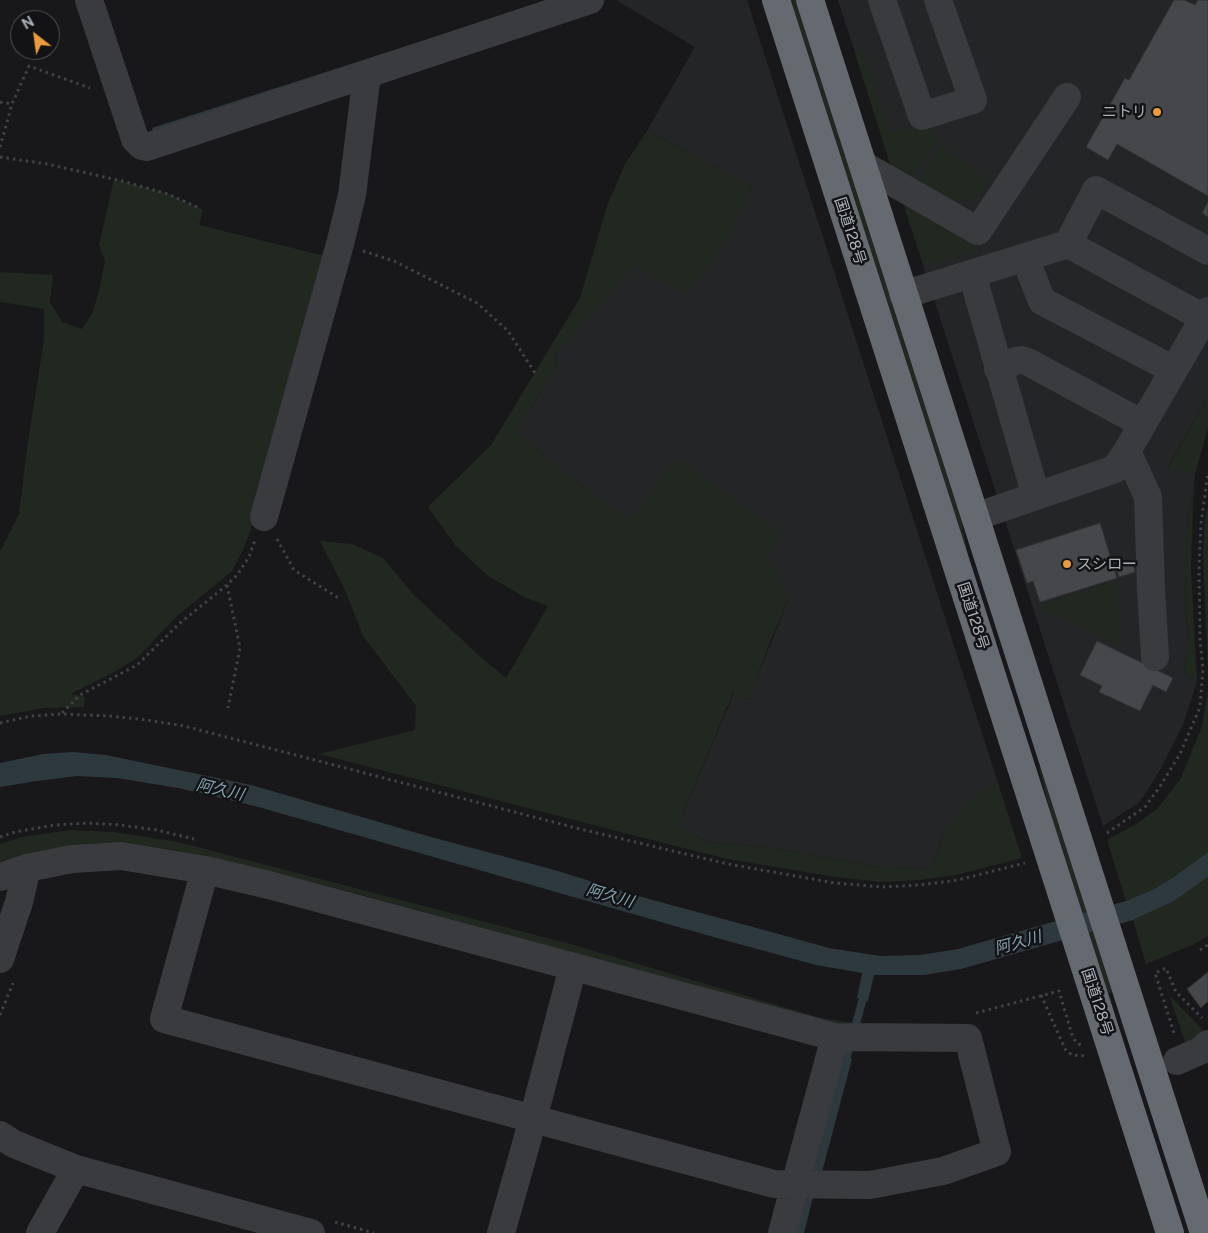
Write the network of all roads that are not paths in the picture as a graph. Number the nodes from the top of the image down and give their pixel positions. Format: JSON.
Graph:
{"nodes":[{"id":1,"x":89,"y":0,"type":"edge"},
{"id":2,"x":590,"y":0,"type":"edge"},
{"id":3,"x":776,"y":0,"type":"edge"},
{"id":4,"x":810,"y":0,"type":"edge"},
{"id":5,"x":882,"y":0,"type":"edge"},
{"id":6,"x":938,"y":0,"type":"edge"},
{"id":7,"x":367,"y":74,"type":"junction"},
{"id":8,"x":1067,"y":97,"type":"dead end"},
{"id":9,"x":863,"y":166,"type":"junction"},
{"id":10,"x":1068,"y":244,"type":"junction"},
{"id":11,"x":1208,"y":251,"type":"edge"},
{"id":12,"x":1025,"y":258,"type":"junction"},
{"id":13,"x":972,"y":274,"type":"junction"},
{"id":14,"x":903,"y":296,"type":"junction"},
{"id":15,"x":1206,"y":315,"type":"edge"},
{"id":16,"x":998,"y":369,"type":"junction"},
{"id":17,"x":1174,"y":370,"type":"junction"},
{"id":18,"x":1143,"y":424,"type":"junction"},
{"id":19,"x":1127,"y":451,"type":"junction"},
{"id":20,"x":1036,"y":496,"type":"junction"},
{"id":21,"x":264,"y":517,"type":"road end"},
{"id":22,"x":975,"y":517,"type":"junction"},
{"id":23,"x":1155,"y":657,"type":"dead end"},
{"id":24,"x":27,"y":868,"type":"junction"},
{"id":25,"x":204,"y":870,"type":"junction"},
{"id":26,"x":0,"y":877,"type":"edge"},
{"id":27,"x":0,"y":959,"type":"edge"},
{"id":28,"x":573,"y":967,"type":"junction"},
{"id":29,"x":1206,"y":1032,"type":"edge"},
{"id":30,"x":835,"y":1037,"type":"junction"},
{"id":31,"x":1176,"y":1049,"type":"road end"},
{"id":32,"x":533,"y":1119,"type":"junction"},
{"id":33,"x":0,"y":1135,"type":"edge"},
{"id":34,"x":76,"y":1169,"type":"junction"},
{"id":35,"x":796,"y":1184,"type":"junction"},
{"id":36,"x":40,"y":1233,"type":"edge"},
{"id":37,"x":311,"y":1233,"type":"edge"},
{"id":38,"x":501,"y":1233,"type":"edge"},
{"id":39,"x":782,"y":1233,"type":"edge"},
{"id":40,"x":1170,"y":1233,"type":"edge"},
{"id":41,"x":1204,"y":1233,"type":"edge"}],
"edges":[{"from":1,"to":7,"type":"street"},
{"from":2,"to":7,"type":"street"},
{"from":3,"to":40,"type":"highway","name":"国道128号"},
{"from":4,"to":9,"type":"highway","name":"国道128号"},
{"from":5,"to":6,"type":"street"},
{"from":7,"to":21,"type":"street"},
{"from":8,"to":9,"type":"street"},
{"from":9,"to":14,"type":"highway","name":"国道128号"},
{"from":10,"to":11,"type":"street"},
{"from":10,"to":12,"type":"street"},
{"from":10,"to":15,"type":"street"},
{"from":12,"to":13,"type":"street"},
{"from":12,"to":17,"type":"street"},
{"from":13,"to":14,"type":"street"},
{"from":13,"to":16,"type":"street"},
{"from":14,"to":22,"type":"highway","name":"国道128号"},
{"from":15,"to":17,"type":"street"},
{"from":16,"to":18,"type":"street"},
{"from":16,"to":20,"type":"street"},
{"from":17,"to":18,"type":"street"},
{"from":18,"to":19,"type":"street"},
{"from":19,"to":20,"type":"street"},
{"from":19,"to":23,"type":"street"},
{"from":20,"to":22,"type":"street"},
{"from":22,"to":41,"type":"highway","name":"国道128号"},
{"from":24,"to":25,"type":"street"},
{"from":24,"to":26,"type":"street"},
{"from":24,"to":27,"type":"street"},
{"from":25,"to":28,"type":"street"},
{"from":25,"to":32,"type":"street"},
{"from":28,"to":30,"type":"street"},
{"from":28,"to":32,"type":"street"},
{"from":29,"to":31,"type":"street"},
{"from":30,"to":35,"type":"street"},
{"from":30,"to":35,"type":"street"},
{"from":32,"to":35,"type":"street"},
{"from":32,"to":38,"type":"street"},
{"from":33,"to":34,"type":"street"},
{"from":34,"to":36,"type":"street"},
{"from":34,"to":37,"type":"street"},
{"from":35,"to":39,"type":"street"}]}
